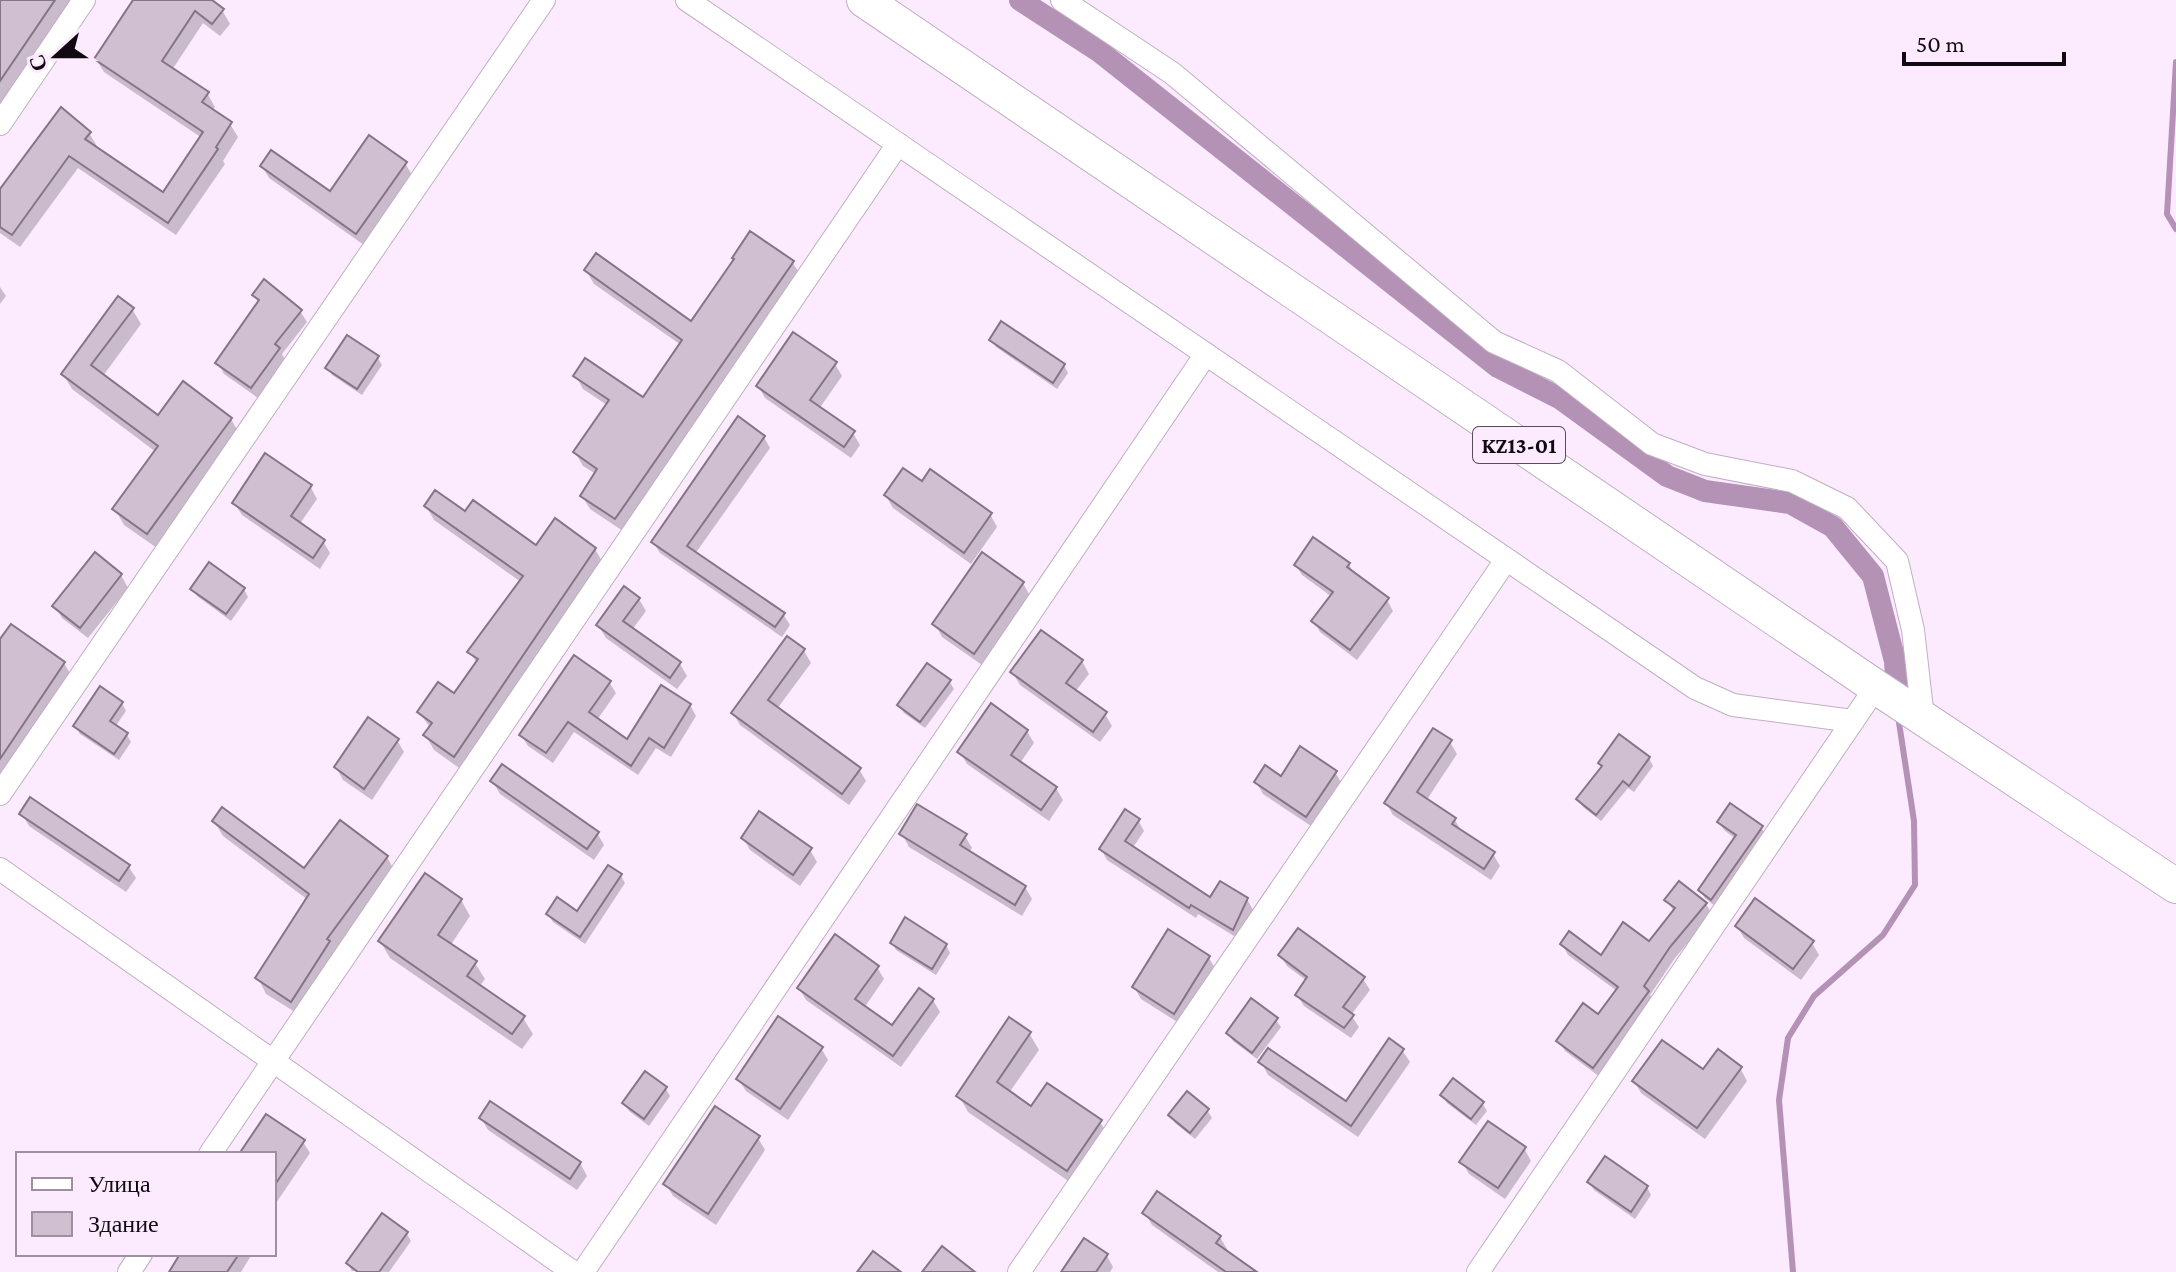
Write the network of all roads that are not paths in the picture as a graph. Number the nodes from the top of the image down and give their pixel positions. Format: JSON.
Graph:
{"nodes":[{"id":1,"x":84,"y":0,"type":"edge"},
{"id":2,"x":544,"y":0,"type":"edge"},
{"id":3,"x":687,"y":0,"type":"edge"},
{"id":4,"x":864,"y":0,"type":"edge"},
{"id":5,"x":1062,"y":0,"type":"edge"},
{"id":6,"x":0,"y":124,"type":"edge"},
{"id":7,"x":898,"y":144,"type":"junction"},
{"id":8,"x":1206,"y":354,"type":"junction"},
{"id":9,"x":1506,"y":560,"type":"junction"},
{"id":10,"x":1876,"y":687,"type":"junction"},
{"id":11,"x":1923,"y":718,"type":"junction"},
{"id":12,"x":1853,"y":721,"type":"junction"},
{"id":13,"x":0,"y":794,"type":"edge"},
{"id":14,"x":0,"y":869,"type":"edge"},
{"id":15,"x":2176,"y":886,"type":"edge"},
{"id":16,"x":273,"y":1061,"type":"junction"},
{"id":17,"x":211,"y":1152,"type":"edge"},
{"id":18,"x":573,"y":1272,"type":"edge"},
{"id":19,"x":583,"y":1272,"type":"edge"},
{"id":20,"x":1019,"y":1272,"type":"edge"},
{"id":21,"x":1478,"y":1272,"type":"edge"}],
"edges":[{"from":1,"to":6,"type":"street"},
{"from":2,"to":13,"type":"street"},
{"from":3,"to":7,"type":"street"},
{"from":4,"to":10,"type":"highway","number":"KZ13-01"},
{"from":5,"to":11,"type":"street"},
{"from":7,"to":8,"type":"street"},
{"from":7,"to":16,"type":"street"},
{"from":8,"to":9,"type":"street"},
{"from":8,"to":19,"type":"street"},
{"from":9,"to":12,"type":"street"},
{"from":9,"to":20,"type":"street"},
{"from":10,"to":11,"type":"highway","number":"KZ13-01"},
{"from":10,"to":12,"type":"street"},
{"from":11,"to":15,"type":"highway","number":"KZ13-01"},
{"from":12,"to":21,"type":"street"},
{"from":14,"to":16,"type":"street"},
{"from":16,"to":17,"type":"street"},
{"from":16,"to":18,"type":"street"}]}
